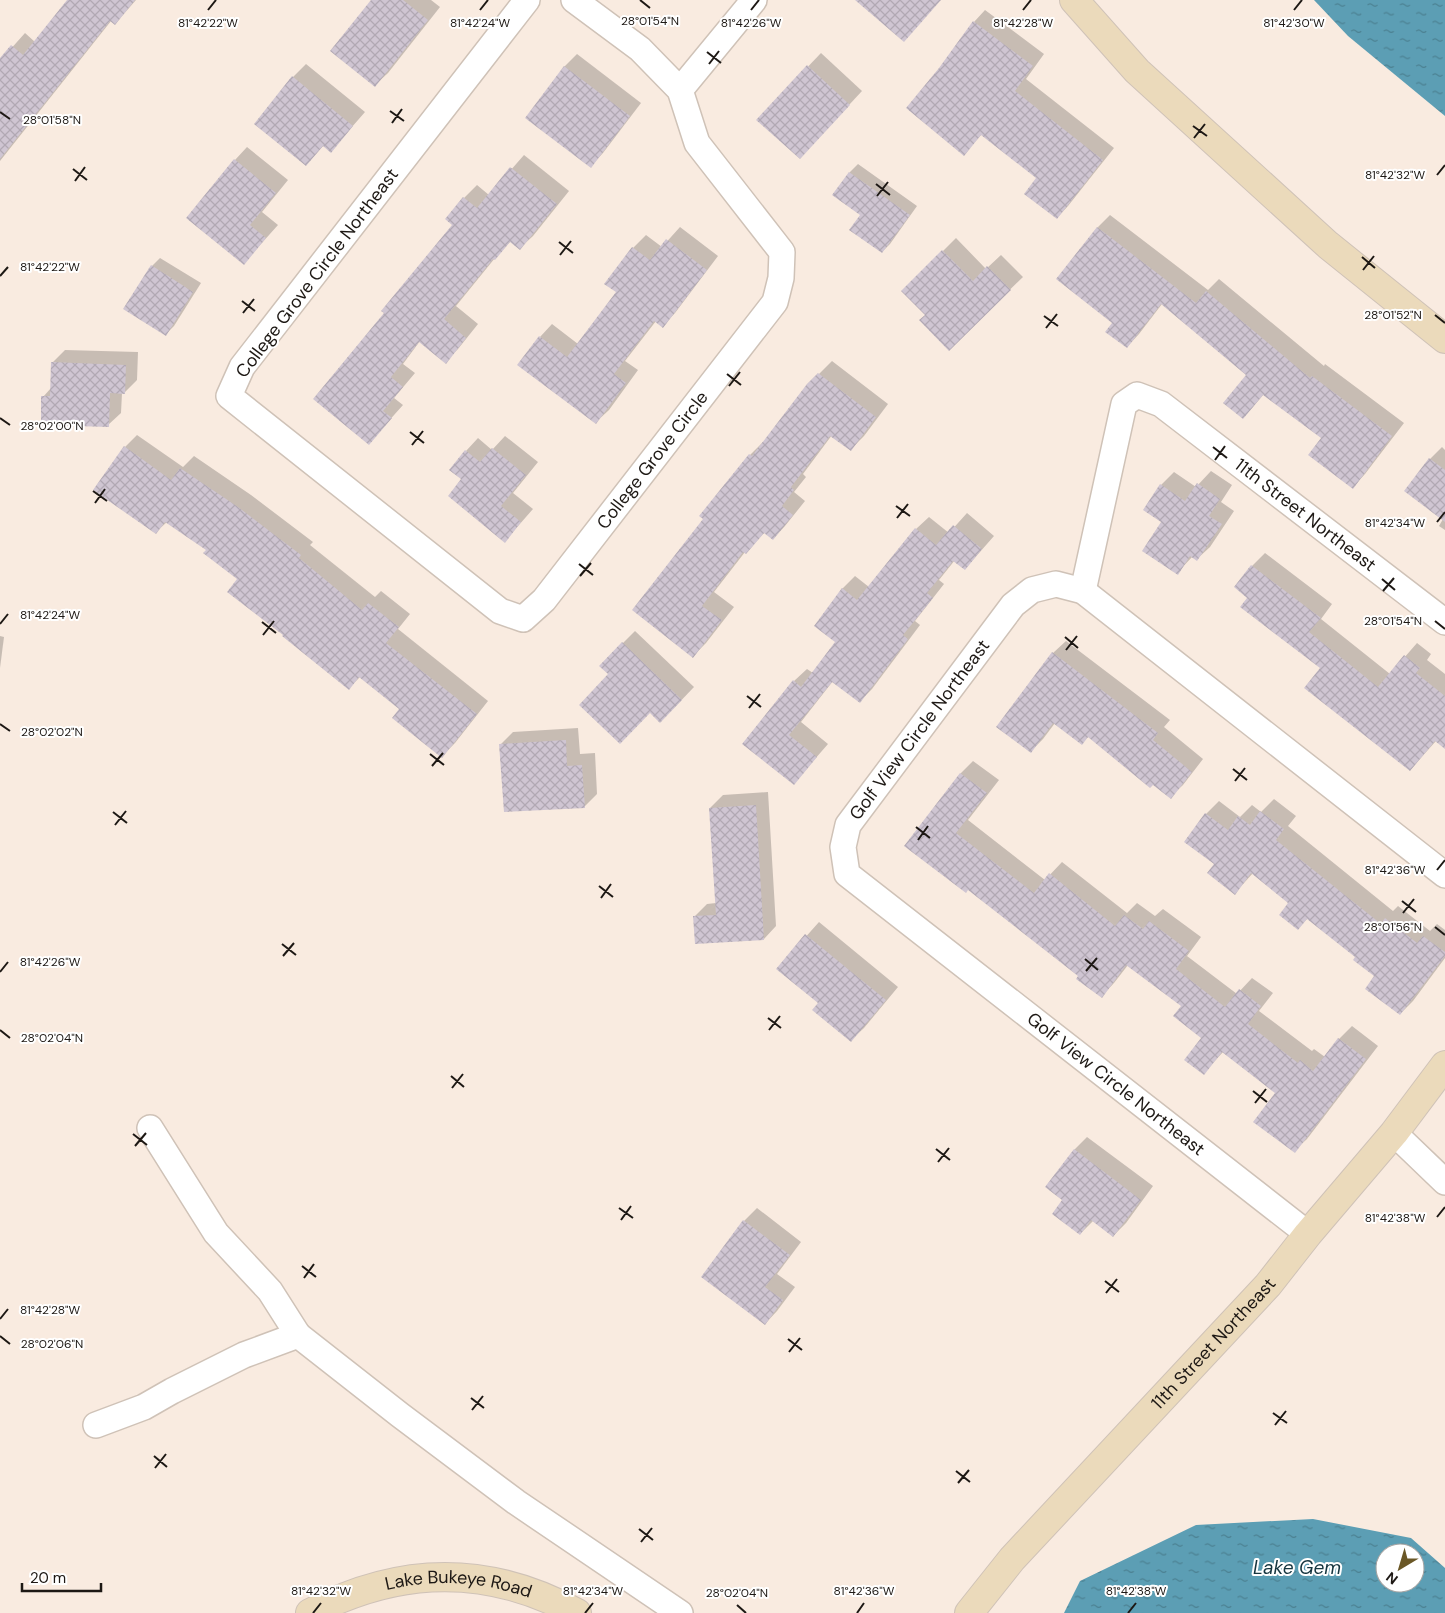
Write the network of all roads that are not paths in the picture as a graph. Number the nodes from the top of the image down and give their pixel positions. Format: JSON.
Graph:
{"nodes":[{"id":1,"x":527,"y":0,"type":"edge"},
{"id":2,"x":574,"y":0,"type":"edge"},
{"id":3,"x":754,"y":0,"type":"edge"},
{"id":4,"x":1074,"y":0,"type":"edge"},
{"id":5,"x":680,"y":90,"type":"junction"},
{"id":6,"x":1445,"y":339,"type":"edge"},
{"id":7,"x":427,"y":554,"type":"joint"},
{"id":8,"x":1083,"y":591,"type":"junction"},
{"id":9,"x":1445,"y":622,"type":"edge"},
{"id":10,"x":1445,"y":875,"type":"edge"},
{"id":11,"x":1445,"y":1066,"type":"edge"},
{"id":12,"x":150,"y":1128,"type":"dead end"},
{"id":13,"x":1394,"y":1133,"type":"junction"},
{"id":14,"x":1445,"y":1182,"type":"edge"},
{"id":15,"x":1308,"y":1234,"type":"junction"},
{"id":16,"x":298,"y":1336,"type":"junction"},
{"id":17,"x":96,"y":1425,"type":"dead end"},
{"id":18,"x":310,"y":1613,"type":"edge"},
{"id":19,"x":577,"y":1613,"type":"edge"},
{"id":20,"x":680,"y":1613,"type":"edge"},
{"id":21,"x":970,"y":1613,"type":"edge"}],
"edges":[{"from":1,"to":7,"type":"street","name":"College Grove Circle Northeast"},
{"from":2,"to":5,"type":"street"},
{"from":3,"to":5,"type":"street"},
{"from":4,"to":6,"type":"street"},
{"from":5,"to":7,"type":"street","name":"College Grove Circle"},
{"from":8,"to":9,"type":"street","name":"11th Street Northeast"},
{"from":8,"to":10,"type":"street","name":"Golf View Circle Northeast"},
{"from":8,"to":15,"type":"street","name":"Golf View Circle Northeast"},
{"from":11,"to":13,"type":"street","name":"11th Street Northeast"},
{"from":12,"to":16,"type":"street"},
{"from":13,"to":14,"type":"street"},
{"from":13,"to":15,"type":"street","name":"11th Street Northeast"},
{"from":15,"to":21,"type":"street","name":"11th Street Northeast"},
{"from":16,"to":17,"type":"street"},
{"from":16,"to":20,"type":"street"},
{"from":18,"to":19,"type":"street","name":"Lake Bukeye Road"}]}
